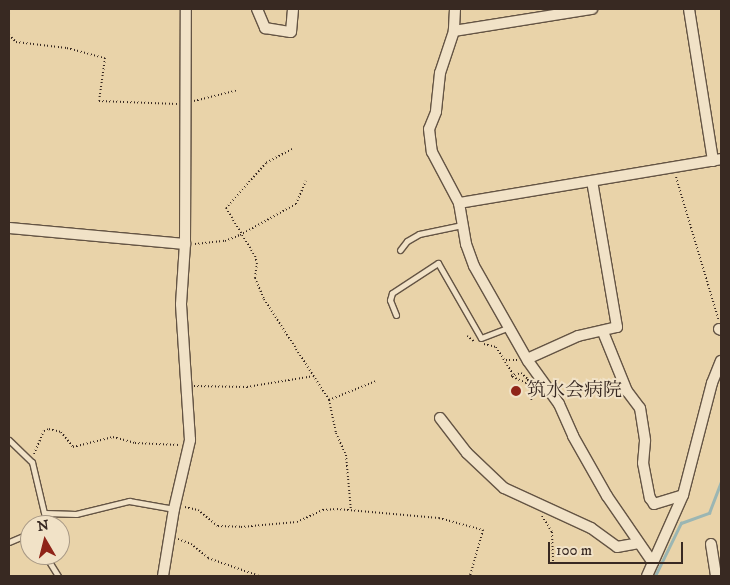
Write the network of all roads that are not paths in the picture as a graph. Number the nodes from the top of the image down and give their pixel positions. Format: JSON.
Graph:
{"nodes":[{"id":1,"x":186,"y":9,"type":"edge"},
{"id":2,"x":257,"y":9,"type":"edge"},
{"id":3,"x":293,"y":9,"type":"edge"},
{"id":4,"x":455,"y":9,"type":"edge"},
{"id":5,"x":592,"y":9,"type":"edge"},
{"id":6,"x":688,"y":9,"type":"edge"},
{"id":7,"x":454,"y":30,"type":"junction"},
{"id":8,"x":717,"y":160,"type":"edge"},
{"id":9,"x":592,"y":181,"type":"junction"},
{"id":10,"x":459,"y":202,"type":"junction"},
{"id":11,"x":463,"y":225,"type":"junction"},
{"id":12,"x":9,"y":228,"type":"edge"},
{"id":13,"x":185,"y":244,"type":"junction"},
{"id":14,"x":400,"y":250,"type":"dead end"},
{"id":15,"x":396,"y":315,"type":"dead end"},
{"id":16,"x":509,"y":327,"type":"junction"},
{"id":17,"x":603,"y":332,"type":"junction"},
{"id":18,"x":527,"y":359,"type":"junction"},
{"id":19,"x":721,"y":362,"type":"edge"},
{"id":20,"x":440,"y":418,"type":"dead end"},
{"id":21,"x":9,"y":440,"type":"edge"},
{"id":22,"x":683,"y":495,"type":"junction"},
{"id":23,"x":174,"y":508,"type":"junction"},
{"id":24,"x":45,"y":513,"type":"joint"},
{"id":25,"x":639,"y":542,"type":"junction"},
{"id":26,"x":711,"y":544,"type":"dead end"},
{"id":27,"x":653,"y":563,"type":"junction"},
{"id":28,"x":51,"y":565,"type":"edge"},
{"id":29,"x":58,"y":576,"type":"edge"},
{"id":30,"x":163,"y":576,"type":"edge"},
{"id":31,"x":647,"y":576,"type":"edge"},
{"id":32,"x":716,"y":576,"type":"edge"}],
"edges":[{"from":1,"to":13,"type":"street"},
{"from":2,"to":3,"type":"street"},
{"from":4,"to":7,"type":"street"},
{"from":5,"to":7,"type":"street"},
{"from":6,"to":8,"type":"street"},
{"from":7,"to":10,"type":"street"},
{"from":8,"to":9,"type":"street"},
{"from":9,"to":10,"type":"street"},
{"from":9,"to":17,"type":"street"},
{"from":10,"to":11,"type":"street"},
{"from":11,"to":14,"type":"lane"},
{"from":11,"to":16,"type":"street"},
{"from":12,"to":13,"type":"street"},
{"from":13,"to":23,"type":"street"},
{"from":15,"to":16,"type":"lane"},
{"from":16,"to":18,"type":"street"},
{"from":17,"to":18,"type":"street"},
{"from":17,"to":22,"type":"street"},
{"from":18,"to":25,"type":"street"},
{"from":19,"to":22,"type":"street"},
{"from":20,"to":25,"type":"street"},
{"from":21,"to":24,"type":"lane"},
{"from":22,"to":27,"type":"street"},
{"from":23,"to":24,"type":"lane"},
{"from":23,"to":30,"type":"street"},
{"from":25,"to":27,"type":"street"},
{"from":26,"to":32,"type":"street"},
{"from":27,"to":31,"type":"street"},
{"from":28,"to":29,"type":"lane"}]}
